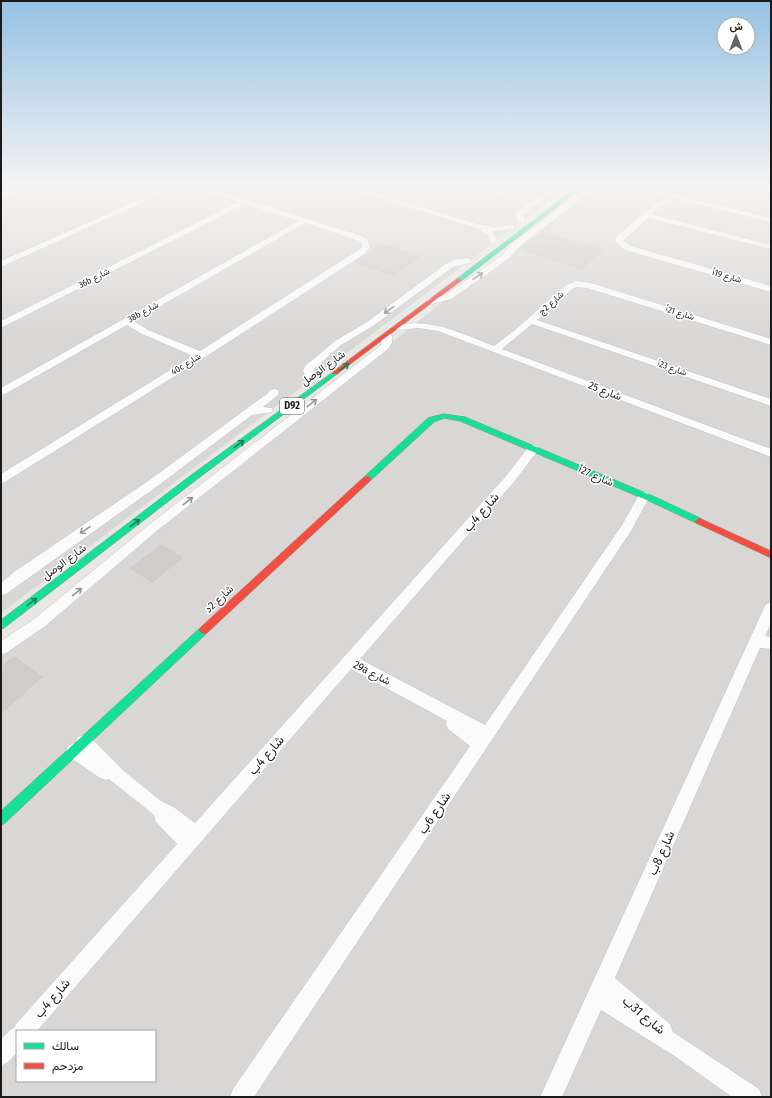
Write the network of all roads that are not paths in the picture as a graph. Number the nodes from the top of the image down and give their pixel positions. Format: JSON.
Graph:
{"nodes":[{"id":1,"x":61,"y":237,"type":"edge"},
{"id":2,"x":174,"y":237,"type":"edge"},
{"id":3,"x":277,"y":237,"type":"edge"},
{"id":4,"x":358,"y":237,"type":"edge"},
{"id":5,"x":493,"y":237,"type":"edge"},
{"id":6,"x":499,"y":237,"type":"edge"},
{"id":7,"x":515,"y":237,"type":"edge"},
{"id":8,"x":621,"y":237,"type":"edge"},
{"id":9,"x":734,"y":237,"type":"edge"},
{"id":10,"x":491,"y":243,"type":"joint"},
{"id":11,"x":771,"y":247,"type":"edge"},
{"id":12,"x":470,"y":259,"type":"joint"},
{"id":13,"x":1,"y":264,"type":"edge"},
{"id":14,"x":588,"y":285,"type":"joint"},
{"id":15,"x":771,"y":289,"type":"edge"},
{"id":16,"x":421,"y":309,"type":"junction"},
{"id":17,"x":532,"y":320,"type":"junction"},
{"id":18,"x":124,"y":323,"type":"junction"},
{"id":19,"x":1,"y":325,"type":"edge"},
{"id":20,"x":398,"y":327,"type":"junction"},
{"id":21,"x":440,"y":329,"type":"junction"},
{"id":22,"x":387,"y":335,"type":"junction"},
{"id":23,"x":771,"y":342,"type":"edge"},
{"id":24,"x":353,"y":345,"type":"dead end"},
{"id":25,"x":499,"y":351,"type":"junction"},
{"id":26,"x":197,"y":357,"type":"junction"},
{"id":27,"x":324,"y":368,"type":"dead end"},
{"id":28,"x":308,"y":380,"type":"joint"},
{"id":29,"x":1,"y":392,"type":"edge"},
{"id":30,"x":274,"y":392,"type":"dead end"},
{"id":31,"x":280,"y":401,"type":"dead end"},
{"id":32,"x":771,"y":403,"type":"edge"},
{"id":33,"x":268,"y":410,"type":"joint"},
{"id":34,"x":252,"y":416,"type":"junction"},
{"id":35,"x":462,"y":419,"type":"joint"},
{"id":36,"x":217,"y":449,"type":"dead end"},
{"id":37,"x":537,"y":451,"type":"junction"},
{"id":38,"x":771,"y":453,"type":"edge"},
{"id":39,"x":1,"y":479,"type":"edge"},
{"id":40,"x":153,"y":497,"type":"dead end"},
{"id":41,"x":648,"y":498,"type":"junction"},
{"id":42,"x":729,"y":534,"type":"junction"},
{"id":43,"x":771,"y":549,"type":"edge"},
{"id":44,"x":771,"y":555,"type":"edge"},
{"id":45,"x":1,"y":590,"type":"edge"},
{"id":46,"x":771,"y":608,"type":"edge"},
{"id":47,"x":1,"y":626,"type":"edge"},
{"id":48,"x":764,"y":642,"type":"edge"},
{"id":49,"x":1,"y":650,"type":"edge"},
{"id":50,"x":352,"y":658,"type":"junction"},
{"id":51,"x":484,"y":739,"type":"junction"},
{"id":52,"x":79,"y":746,"type":"junction"},
{"id":53,"x":1,"y":819,"type":"edge"},
{"id":54,"x":192,"y":839,"type":"junction"},
{"id":55,"x":600,"y":989,"type":"junction"},
{"id":56,"x":23,"y":1030,"type":"edge"},
{"id":57,"x":16,"y":1038,"type":"edge"},
{"id":58,"x":1,"y":1055,"type":"edge"},
{"id":59,"x":241,"y":1097,"type":"edge"},
{"id":60,"x":551,"y":1097,"type":"edge"},
{"id":61,"x":751,"y":1097,"type":"edge"}],
"edges":[{"from":1,"to":13,"type":"street"},
{"from":2,"to":19,"type":"street","name":"36b شارع"},
{"from":3,"to":18,"type":"street","name":"38b شارع"},
{"from":4,"to":26,"type":"street","name":"40c شارع"},
{"from":5,"to":10,"type":"street"},
{"from":6,"to":10,"type":"main road"},
{"from":16,"to":7,"type":"main road","name":"شارع الوصل","number":"D92","one_way":true},
{"from":8,"to":15,"type":"street","name":"شارع 19أ"},
{"from":9,"to":11,"type":"street"},
{"from":12,"to":24,"type":"main road","name":"شارع الوصل"},
{"from":12,"to":28,"type":"street","one_way":true},
{"from":14,"to":17,"type":"street","name":"شارع 2ج"},
{"from":14,"to":23,"type":"street","name":"شارع 21أ"},
{"from":16,"to":20,"type":"main road","name":"شارع الوصل","number":"D92"},
{"from":16,"to":21,"type":"street","name":"شارع 25"},
{"from":17,"to":25,"type":"street","name":"شارع 2ج"},
{"from":17,"to":32,"type":"street","name":"شارع 23أ"},
{"from":18,"to":26,"type":"street"},
{"from":18,"to":29,"type":"street","name":"38b شارع"},
{"from":20,"to":21,"type":"street","name":"شارع 25"},
{"from":20,"to":22,"type":"main road","name":"شارع الوصل","number":"D92"},
{"from":21,"to":25,"type":"street","name":"شارع 25"},
{"from":47,"to":22,"type":"main road","name":"شارع الوصل","number":"D92","one_way":true},
{"from":49,"to":22,"type":"street","one_way":true},
{"from":25,"to":38,"type":"street","name":"شارع 25"},
{"from":26,"to":39,"type":"street","name":"40c شارع"},
{"from":27,"to":28,"type":"main road","name":"شارع الوصل"},
{"from":30,"to":34,"type":"street"},
{"from":31,"to":33,"type":"main road","number":"D92"},
{"from":33,"to":34,"type":"street"},
{"from":34,"to":45,"type":"street","one_way":true},
{"from":35,"to":37,"type":"main road","name":"شارع 27أ"},
{"from":35,"to":52,"type":"main road","name":"شارع 2د"},
{"from":36,"to":40,"type":"main road"},
{"from":37,"to":41,"type":"main road","name":"شارع 27أ"},
{"from":37,"to":50,"type":"street","name":"شارع 4ب"},
{"from":41,"to":42,"type":"main road","name":"شارع 27أ"},
{"from":41,"to":51,"type":"street","name":"شارع 6ب"},
{"from":42,"to":43,"type":"street","name":"شارع 27أ"},
{"from":42,"to":44,"type":"main road","name":"شارع 27أ"},
{"from":46,"to":48,"type":"street","name":"شارع 8ب"},
{"from":48,"to":55,"type":"street","name":"شارع 8ب"},
{"from":50,"to":51,"type":"street","name":"29a شارع"},
{"from":50,"to":54,"type":"street","name":"شارع 4ب"},
{"from":51,"to":59,"type":"street","name":"شارع 6ب"},
{"from":52,"to":53,"type":"main road","name":"شارع 2د"},
{"from":52,"to":54,"type":"street"},
{"from":54,"to":56,"type":"street","name":"شارع 4ب"},
{"from":55,"to":60,"type":"street","name":"شارع 8ب"},
{"from":55,"to":61,"type":"street","name":"شارع 31ب"},
{"from":57,"to":58,"type":"street"}]}
